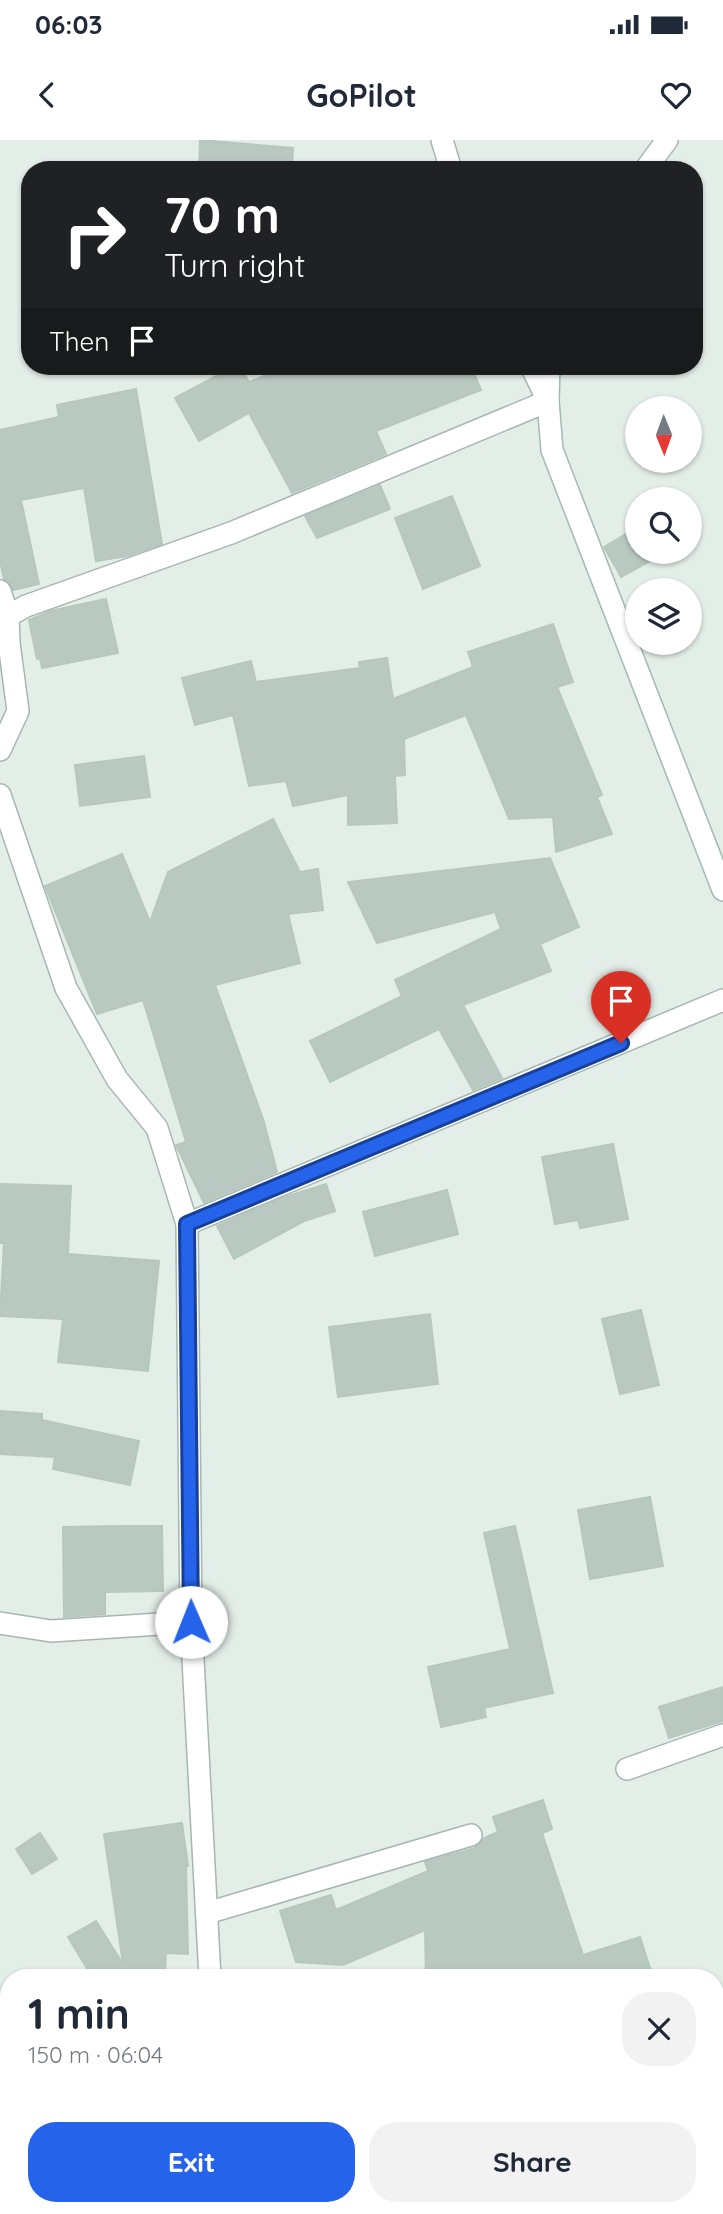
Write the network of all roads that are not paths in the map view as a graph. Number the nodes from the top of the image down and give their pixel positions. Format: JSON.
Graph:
{"nodes":[{"id":1,"x":442,"y":140,"type":"edge"},
{"id":2,"x":667,"y":140,"type":"edge"},
{"id":3,"x":448,"y":161,"type":"edge"},
{"id":4,"x":652,"y":161,"type":"edge"},
{"id":5,"x":535,"y":375,"type":"edge"},
{"id":6,"x":549,"y":375,"type":"edge"},
{"id":7,"x":548,"y":401,"type":"junction"},
{"id":8,"x":0,"y":592,"type":"edge"},
{"id":9,"x":8,"y":616,"type":"junction"},
{"id":10,"x":9,"y":714,"type":"edge"},
{"id":11,"x":0,"y":750,"type":"edge"},
{"id":12,"x":0,"y":795,"type":"edge"},
{"id":13,"x":723,"y":890,"type":"edge"},
{"id":14,"x":723,"y":1000,"type":"edge"},
{"id":15,"x":187,"y":1224,"type":"junction"},
{"id":16,"x":191,"y":1622,"type":"junction"},
{"id":17,"x":0,"y":1623,"type":"edge"},
{"id":18,"x":723,"y":1735,"type":"edge"},
{"id":19,"x":627,"y":1769,"type":"dead end"},
{"id":20,"x":471,"y":1835,"type":"dead end"},
{"id":21,"x":206,"y":1913,"type":"junction"},
{"id":22,"x":209,"y":1969,"type":"edge"}],
"edges":[{"from":1,"to":3,"type":"street"},
{"from":2,"to":4,"type":"street"},
{"from":5,"to":7,"type":"street"},
{"from":6,"to":7,"type":"street"},
{"from":7,"to":9,"type":"street"},
{"from":7,"to":13,"type":"street"},
{"from":8,"to":9,"type":"street"},
{"from":9,"to":10,"type":"street"},
{"from":10,"to":11,"type":"street"},
{"from":12,"to":15,"type":"street"},
{"from":14,"to":15,"type":"street"},
{"from":15,"to":16,"type":"street"},
{"from":16,"to":17,"type":"street"},
{"from":16,"to":21,"type":"street"},
{"from":18,"to":19,"type":"street"},
{"from":20,"to":21,"type":"street"},
{"from":21,"to":22,"type":"street"}]}
